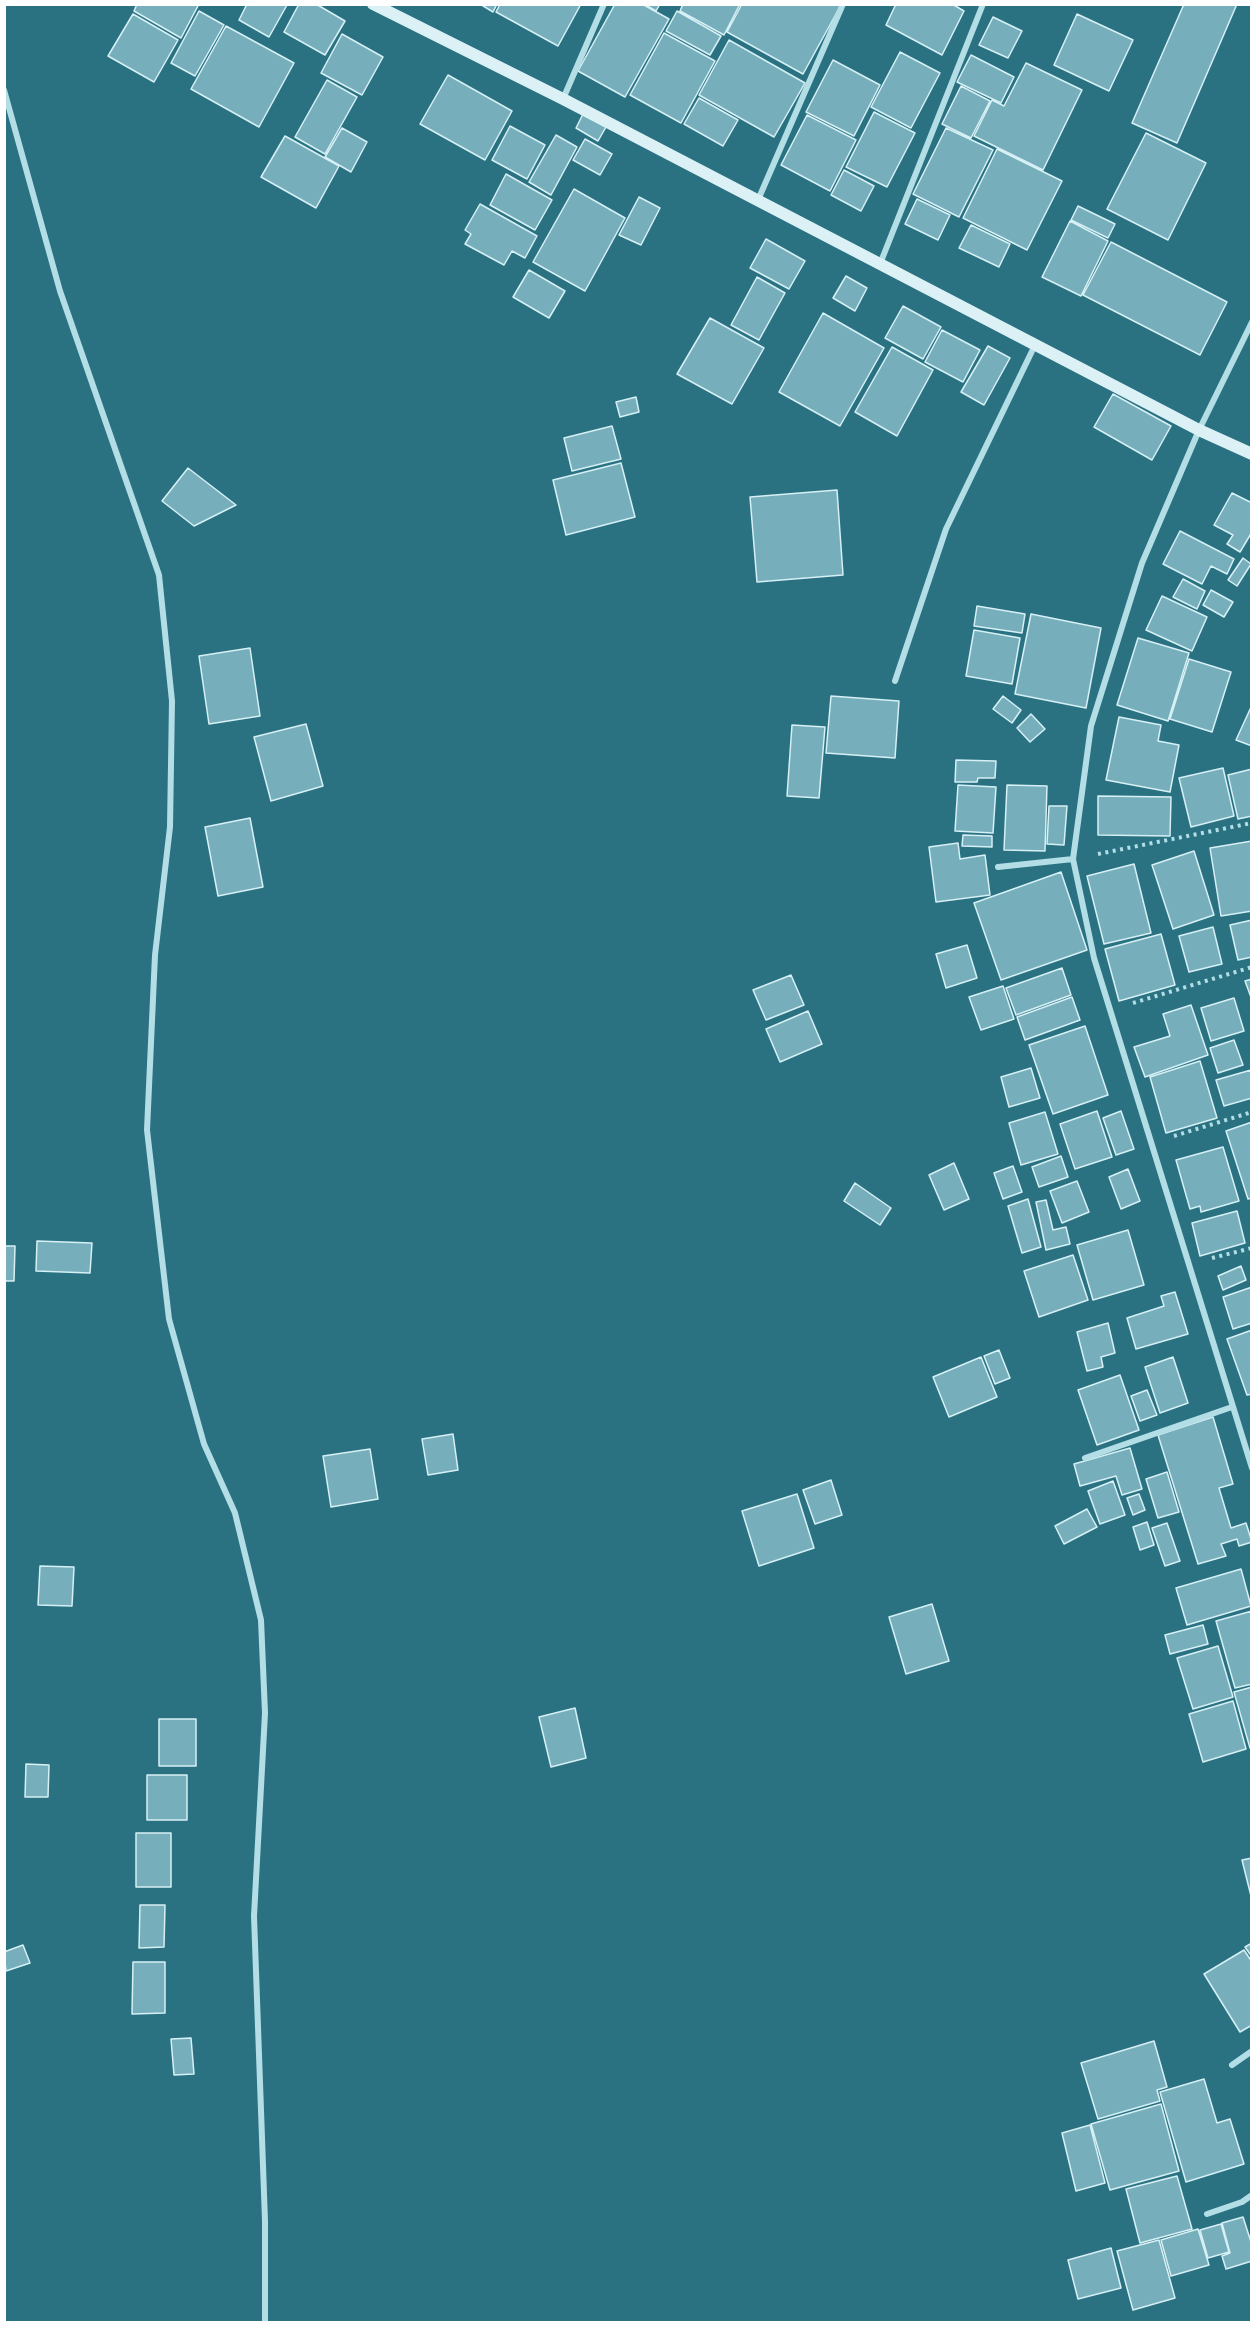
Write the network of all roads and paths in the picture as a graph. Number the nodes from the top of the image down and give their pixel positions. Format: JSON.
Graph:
{"nodes":[{"id":1,"x":373,"y":4,"type":"edge"},
{"id":2,"x":604,"y":4,"type":"edge"},
{"id":3,"x":843,"y":4,"type":"edge"},
{"id":4,"x":983,"y":4,"type":"edge"},
{"id":5,"x":4,"y":90,"type":"edge"},
{"id":6,"x":563,"y":99,"type":"junction"},
{"id":7,"x":758,"y":200,"type":"junction"},
{"id":8,"x":880,"y":264,"type":"junction"},
{"id":9,"x":1251,"y":322,"type":"edge"},
{"id":10,"x":1035,"y":344,"type":"junction"},
{"id":11,"x":1199,"y":430,"type":"junction"},
{"id":12,"x":1251,"y":454,"type":"edge"},
{"id":13,"x":895,"y":681,"type":"dead end"},
{"id":14,"x":1251,"y":823,"type":"edge"},
{"id":15,"x":1073,"y":859,"type":"junction"},
{"id":16,"x":998,"y":867,"type":"dead end"},
{"id":17,"x":1251,"y":967,"type":"edge"},
{"id":18,"x":1109,"y":1010,"type":"junction"},
{"id":19,"x":1251,"y":1112,"type":"edge"},
{"id":20,"x":1151,"y":1143,"type":"junction"},
{"id":21,"x":1251,"y":1248,"type":"edge"},
{"id":22,"x":1188,"y":1264,"type":"junction"},
{"id":23,"x":1232,"y":1407,"type":"junction"},
{"id":24,"x":1085,"y":1458,"type":"dead end"},
{"id":25,"x":1251,"y":1468,"type":"edge"},
{"id":26,"x":1251,"y":2051,"type":"edge"},
{"id":27,"x":1232,"y":2065,"type":"dead end"},
{"id":28,"x":1251,"y":2195,"type":"edge"},
{"id":29,"x":1207,"y":2214,"type":"dead end"},
{"id":30,"x":266,"y":2322,"type":"edge"}],
"edges":[{"from":1,"to":6,"type":"street"},
{"from":2,"to":6,"type":"street"},
{"from":3,"to":7,"type":"street"},
{"from":4,"to":8,"type":"street"},
{"from":5,"to":30,"type":"street"},
{"from":6,"to":7,"type":"street"},
{"from":7,"to":8,"type":"street"},
{"from":8,"to":10,"type":"street"},
{"from":9,"to":11,"type":"street"},
{"from":10,"to":11,"type":"street"},
{"from":10,"to":13,"type":"street"},
{"from":11,"to":12,"type":"street"},
{"from":11,"to":15,"type":"street"},
{"from":14,"to":15,"type":"path"},
{"from":15,"to":16,"type":"street"},
{"from":15,"to":18,"type":"street"},
{"from":17,"to":18,"type":"path"},
{"from":18,"to":20,"type":"street"},
{"from":19,"to":20,"type":"path"},
{"from":20,"to":22,"type":"street"},
{"from":21,"to":22,"type":"path"},
{"from":22,"to":23,"type":"street"},
{"from":23,"to":24,"type":"street"},
{"from":23,"to":25,"type":"street"},
{"from":26,"to":27,"type":"street"},
{"from":28,"to":29,"type":"street"}]}
